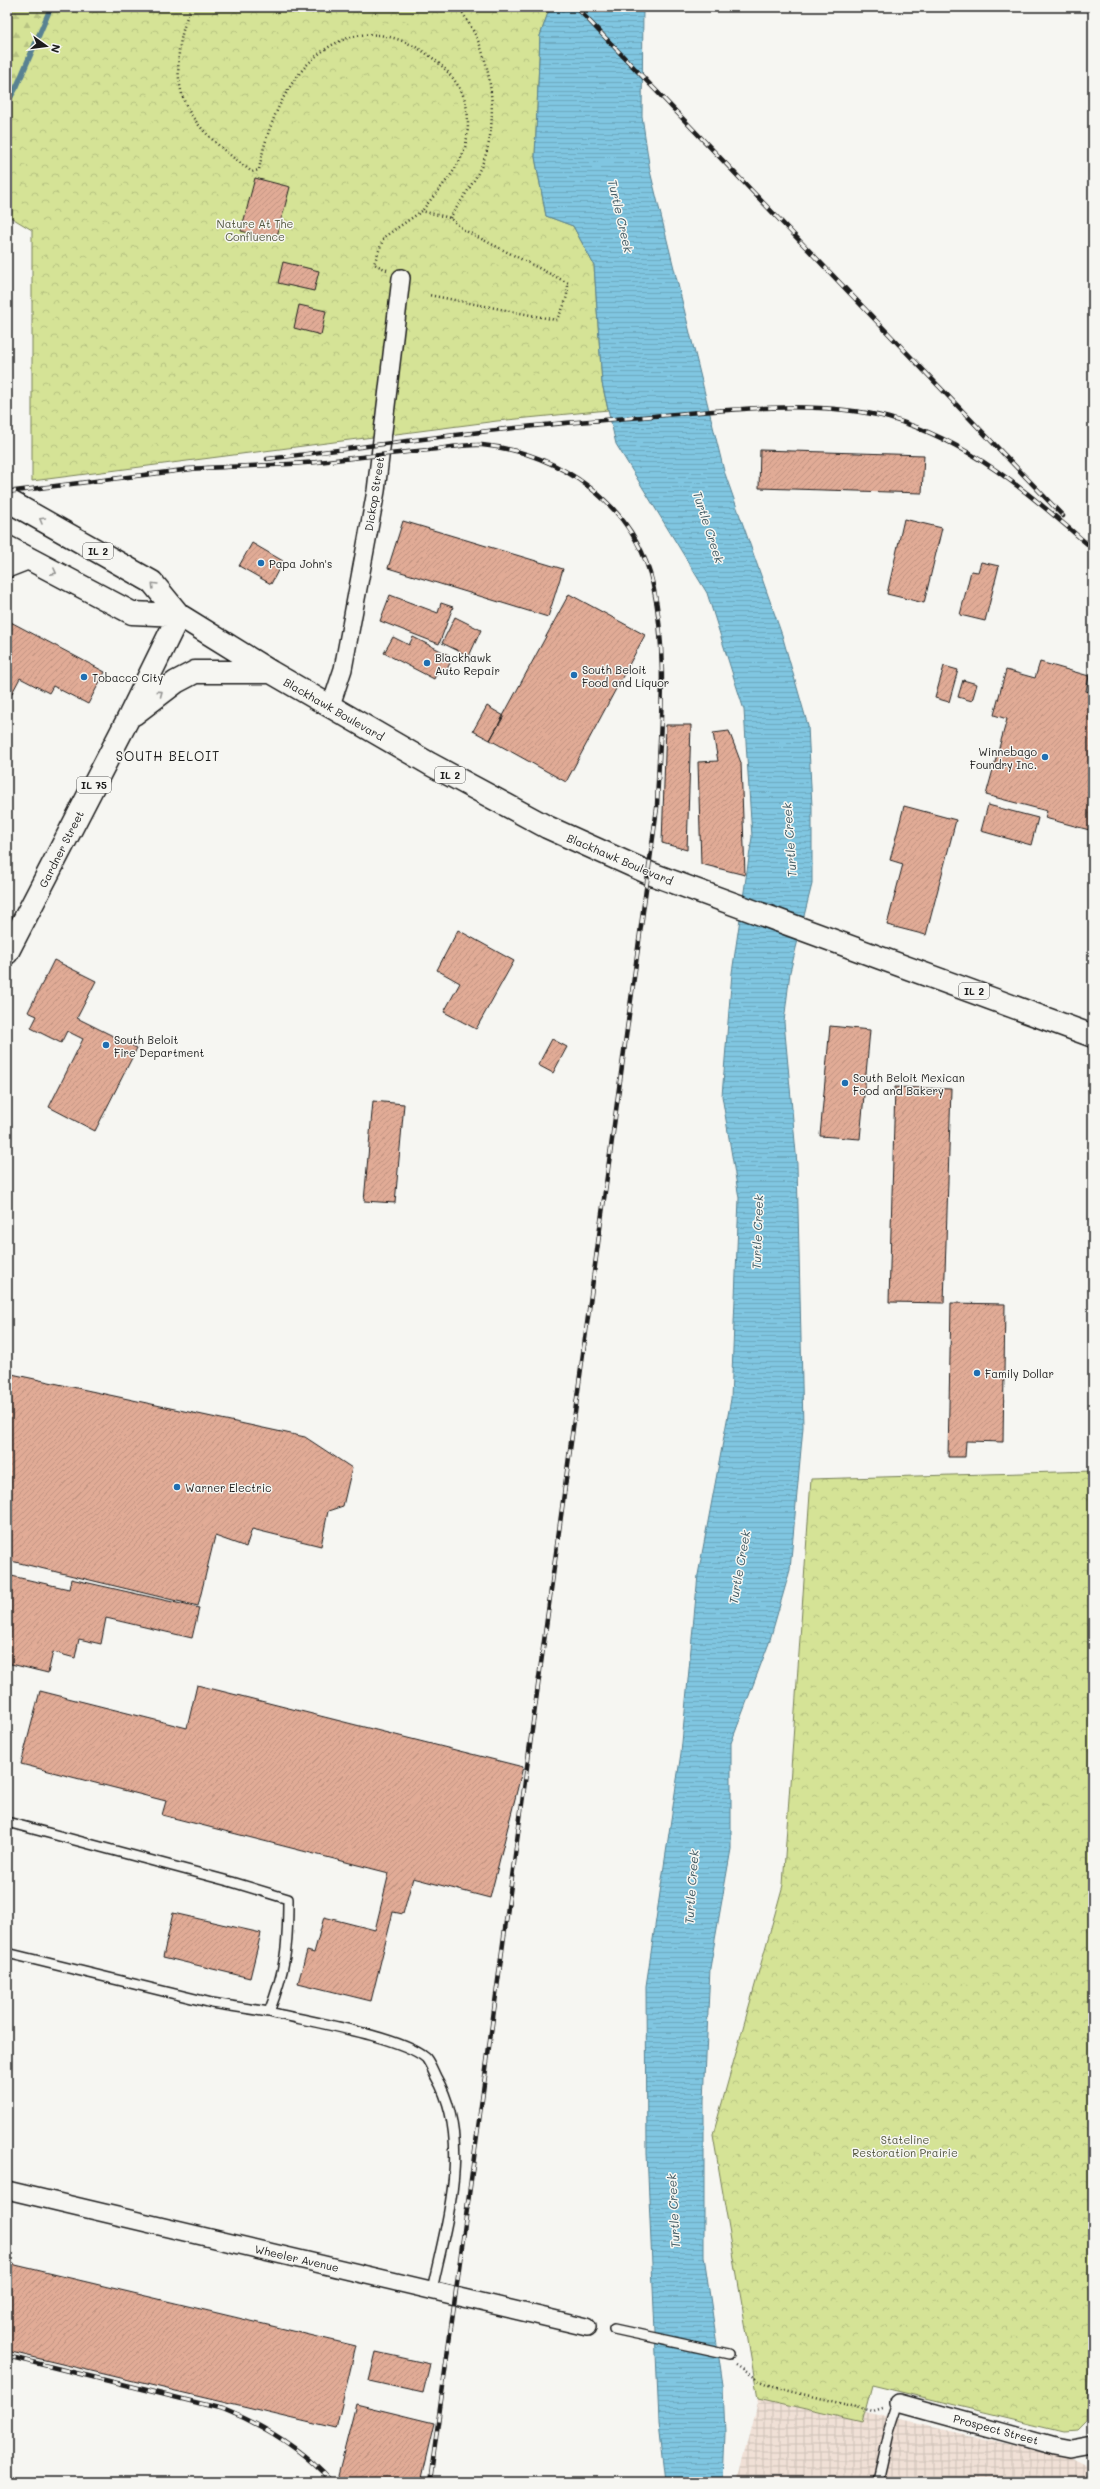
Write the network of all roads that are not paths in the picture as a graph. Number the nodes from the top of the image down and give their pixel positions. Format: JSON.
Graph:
{"nodes":[{"id":1,"x":401,"y":278,"type":"road end"},
{"id":2,"x":7,"y":500,"type":"edge"},
{"id":3,"x":7,"y":547,"type":"edge"},
{"id":4,"x":30,"y":560,"type":"junction"},
{"id":5,"x":7,"y":569,"type":"edge"},
{"id":6,"x":179,"y":615,"type":"junction"},
{"id":7,"x":271,"y":672,"type":"junction"},
{"id":8,"x":330,"y":708,"type":"junction"},
{"id":9,"x":129,"y":717,"type":"junction"},
{"id":10,"x":7,"y":953,"type":"edge"},
{"id":11,"x":1093,"y":1036,"type":"edge"},
{"id":12,"x":7,"y":1822,"type":"edge"},
{"id":13,"x":7,"y":1953,"type":"edge"},
{"id":14,"x":269,"y":2012,"type":"junction"},
{"id":15,"x":7,"y":2190,"type":"edge"},
{"id":16,"x":432,"y":2290,"type":"junction"},
{"id":17,"x":587,"y":2327,"type":"dead end"},
{"id":18,"x":614,"y":2329,"type":"dead end"},
{"id":19,"x":728,"y":2354,"type":"road end"},
{"id":20,"x":899,"y":2403,"type":"joint"},
{"id":21,"x":1093,"y":2445,"type":"edge"},
{"id":22,"x":878,"y":2482,"type":"edge"}],
"edges":[{"from":1,"to":8,"type":"street","name":"Dickop Street"},
{"from":6,"to":2,"type":"main road","name":"Blackhawk Boulevard","number":"IL 2","one_way":true},
{"from":3,"to":4,"type":"main road","name":"Blackhawk Boulevard","number":"IL 2"},
{"from":4,"to":5,"type":"street"},
{"from":4,"to":6,"type":"main road","name":"Blackhawk Boulevard","number":"IL 2","one_way":true},
{"from":6,"to":7,"type":"main road","name":"Blackhawk Boulevard","number":"IL 2"},
{"from":6,"to":9,"type":"main road","name":"Gardner Street","number":"IL 75"},
{"from":7,"to":8,"type":"main road","name":"Blackhawk Boulevard","number":"IL 2"},
{"from":9,"to":7,"type":"main road","one_way":true},
{"from":8,"to":11,"type":"main road","name":"Blackhawk Boulevard","number":"IL 2"},
{"from":9,"to":10,"type":"main road","name":"Gardner Street","number":"IL 75"},
{"from":12,"to":14,"type":"lane"},
{"from":13,"to":14,"type":"lane"},
{"from":14,"to":16,"type":"lane"},
{"from":15,"to":16,"type":"street","name":"Wheeler Avenue"},
{"from":16,"to":17,"type":"street","name":"Wheeler Avenue"},
{"from":18,"to":19,"type":"lane"},
{"from":20,"to":21,"type":"street","name":"Prospect Street"},
{"from":20,"to":22,"type":"lane"}]}
